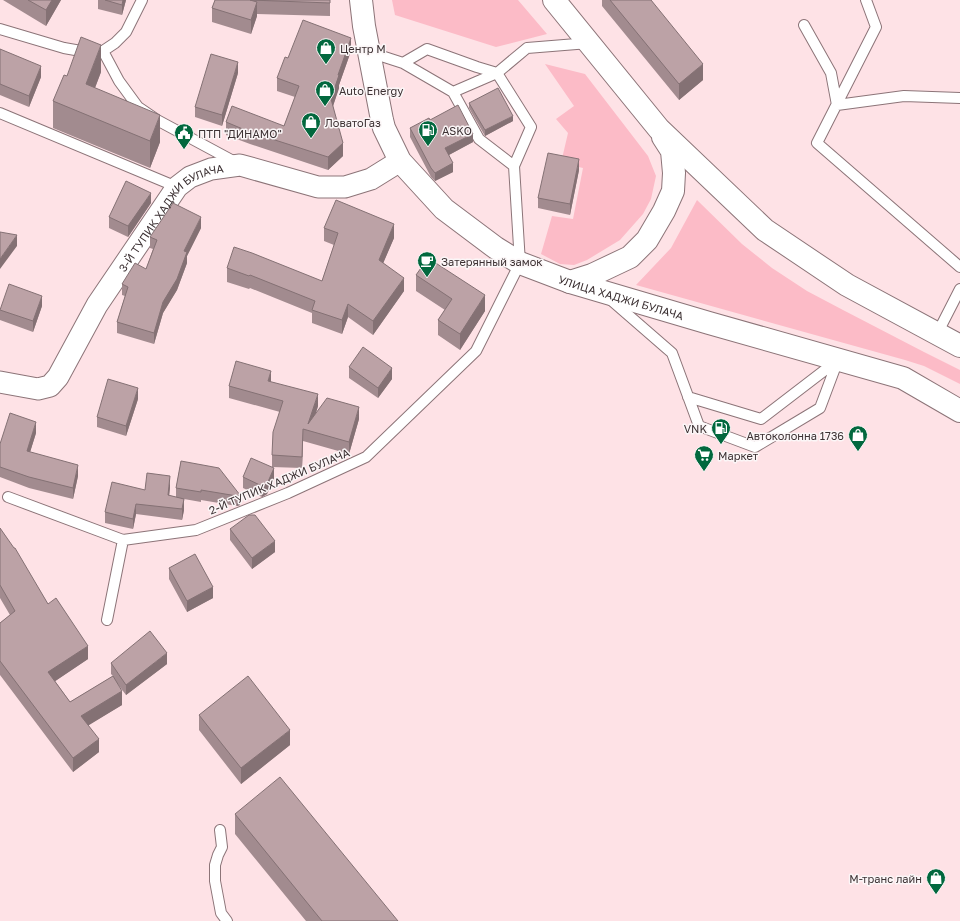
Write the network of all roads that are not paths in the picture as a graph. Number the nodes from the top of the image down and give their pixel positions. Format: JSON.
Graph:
{"nodes":[{"id":1,"x":142,"y":0,"type":"edge"},
{"id":2,"x":361,"y":0,"type":"edge"},
{"id":3,"x":554,"y":0,"type":"edge"},
{"id":4,"x":866,"y":0,"type":"edge"},
{"id":5,"x":804,"y":25,"type":"dead end"},
{"id":6,"x":0,"y":29,"type":"edge"},
{"id":7,"x":589,"y":43,"type":"junction"},
{"id":8,"x":103,"y":50,"type":"junction"},
{"id":9,"x":369,"y":52,"type":"junction"},
{"id":10,"x":403,"y":63,"type":"junction"},
{"id":11,"x":497,"y":73,"type":"junction"},
{"id":12,"x":453,"y":92,"type":"junction"},
{"id":13,"x":960,"y":98,"type":"edge"},
{"id":14,"x":837,"y":105,"type":"junction"},
{"id":15,"x":0,"y":114,"type":"edge"},
{"id":16,"x":659,"y":129,"type":"junction"},
{"id":17,"x":400,"y":161,"type":"junction"},
{"id":18,"x":240,"y":165,"type":"junction"},
{"id":19,"x":514,"y":166,"type":"junction"},
{"id":20,"x":177,"y":187,"type":"junction"},
{"id":21,"x":520,"y":263,"type":"junction"},
{"id":22,"x":960,"y":267,"type":"edge"},
{"id":23,"x":570,"y":282,"type":"junction"},
{"id":24,"x":960,"y":289,"type":"edge"},
{"id":25,"x":601,"y":291,"type":"junction"},
{"id":26,"x":937,"y":334,"type":"junction"},
{"id":27,"x":960,"y":346,"type":"edge"},
{"id":28,"x":838,"y":360,"type":"junction"},
{"id":29,"x":0,"y":382,"type":"edge"},
{"id":30,"x":688,"y":397,"type":"junction"},
{"id":31,"x":960,"y":411,"type":"edge"},
{"id":32,"x":8,"y":497,"type":"dead end"},
{"id":33,"x":123,"y":540,"type":"junction"},
{"id":34,"x":107,"y":620,"type":"dead end"},
{"id":35,"x":220,"y":830,"type":"dead end"},
{"id":36,"x":227,"y":921,"type":"edge"}],
"edges":[{"from":1,"to":8,"type":"lane"},
{"from":2,"to":9,"type":"main road","name":"УЛИЦА ХАДЖИ БУЛАЧА"},
{"from":3,"to":7,"type":"main road"},
{"from":4,"to":14,"type":"lane"},
{"from":5,"to":14,"type":"lane"},
{"from":6,"to":8,"type":"lane"},
{"from":7,"to":11,"type":"lane"},
{"from":7,"to":16,"type":"main road"},
{"from":8,"to":18,"type":"lane"},
{"from":9,"to":10,"type":"lane"},
{"from":9,"to":17,"type":"main road","name":"УЛИЦА ХАДЖИ БУЛАЧА"},
{"from":10,"to":11,"type":"lane"},
{"from":10,"to":12,"type":"lane"},
{"from":11,"to":12,"type":"lane"},
{"from":11,"to":19,"type":"lane"},
{"from":12,"to":19,"type":"lane"},
{"from":13,"to":14,"type":"lane"},
{"from":14,"to":22,"type":"lane"},
{"from":15,"to":20,"type":"lane"},
{"from":16,"to":23,"type":"main road"},
{"from":16,"to":26,"type":"main road"},
{"from":17,"to":18,"type":"street","name":"3-Й ТУПИК ХАДЖИ БУЛАЧА"},
{"from":17,"to":21,"type":"main road","name":"УЛИЦА ХАДЖИ БУЛАЧА"},
{"from":18,"to":20,"type":"street","name":"3-Й ТУПИК ХАДЖИ БУЛАЧА"},
{"from":19,"to":21,"type":"lane"},
{"from":20,"to":29,"type":"street","name":"3-Й ТУПИК ХАДЖИ БУЛАЧА"},
{"from":21,"to":23,"type":"main road","name":"УЛИЦА ХАДЖИ БУЛАЧА"},
{"from":21,"to":33,"type":"lane","name":"2-Й ТУПИК ХАДЖИ БУЛАЧА"},
{"from":23,"to":25,"type":"main road","name":"УЛИЦА ХАДЖИ БУЛАЧА"},
{"from":24,"to":26,"type":"lane"},
{"from":25,"to":28,"type":"main road","name":"УЛИЦА ХАДЖИ БУЛАЧА"},
{"from":25,"to":30,"type":"lane"},
{"from":26,"to":27,"type":"main road"},
{"from":28,"to":30,"type":"lane"},
{"from":28,"to":30,"type":"lane"},
{"from":28,"to":31,"type":"main road","name":"УЛИЦА ХАДЖИ БУЛАЧА"},
{"from":32,"to":33,"type":"lane","name":"2-Й ТУПИК ХАДЖИ БУЛАЧА"},
{"from":33,"to":34,"type":"lane"},
{"from":35,"to":36,"type":"lane"}]}
